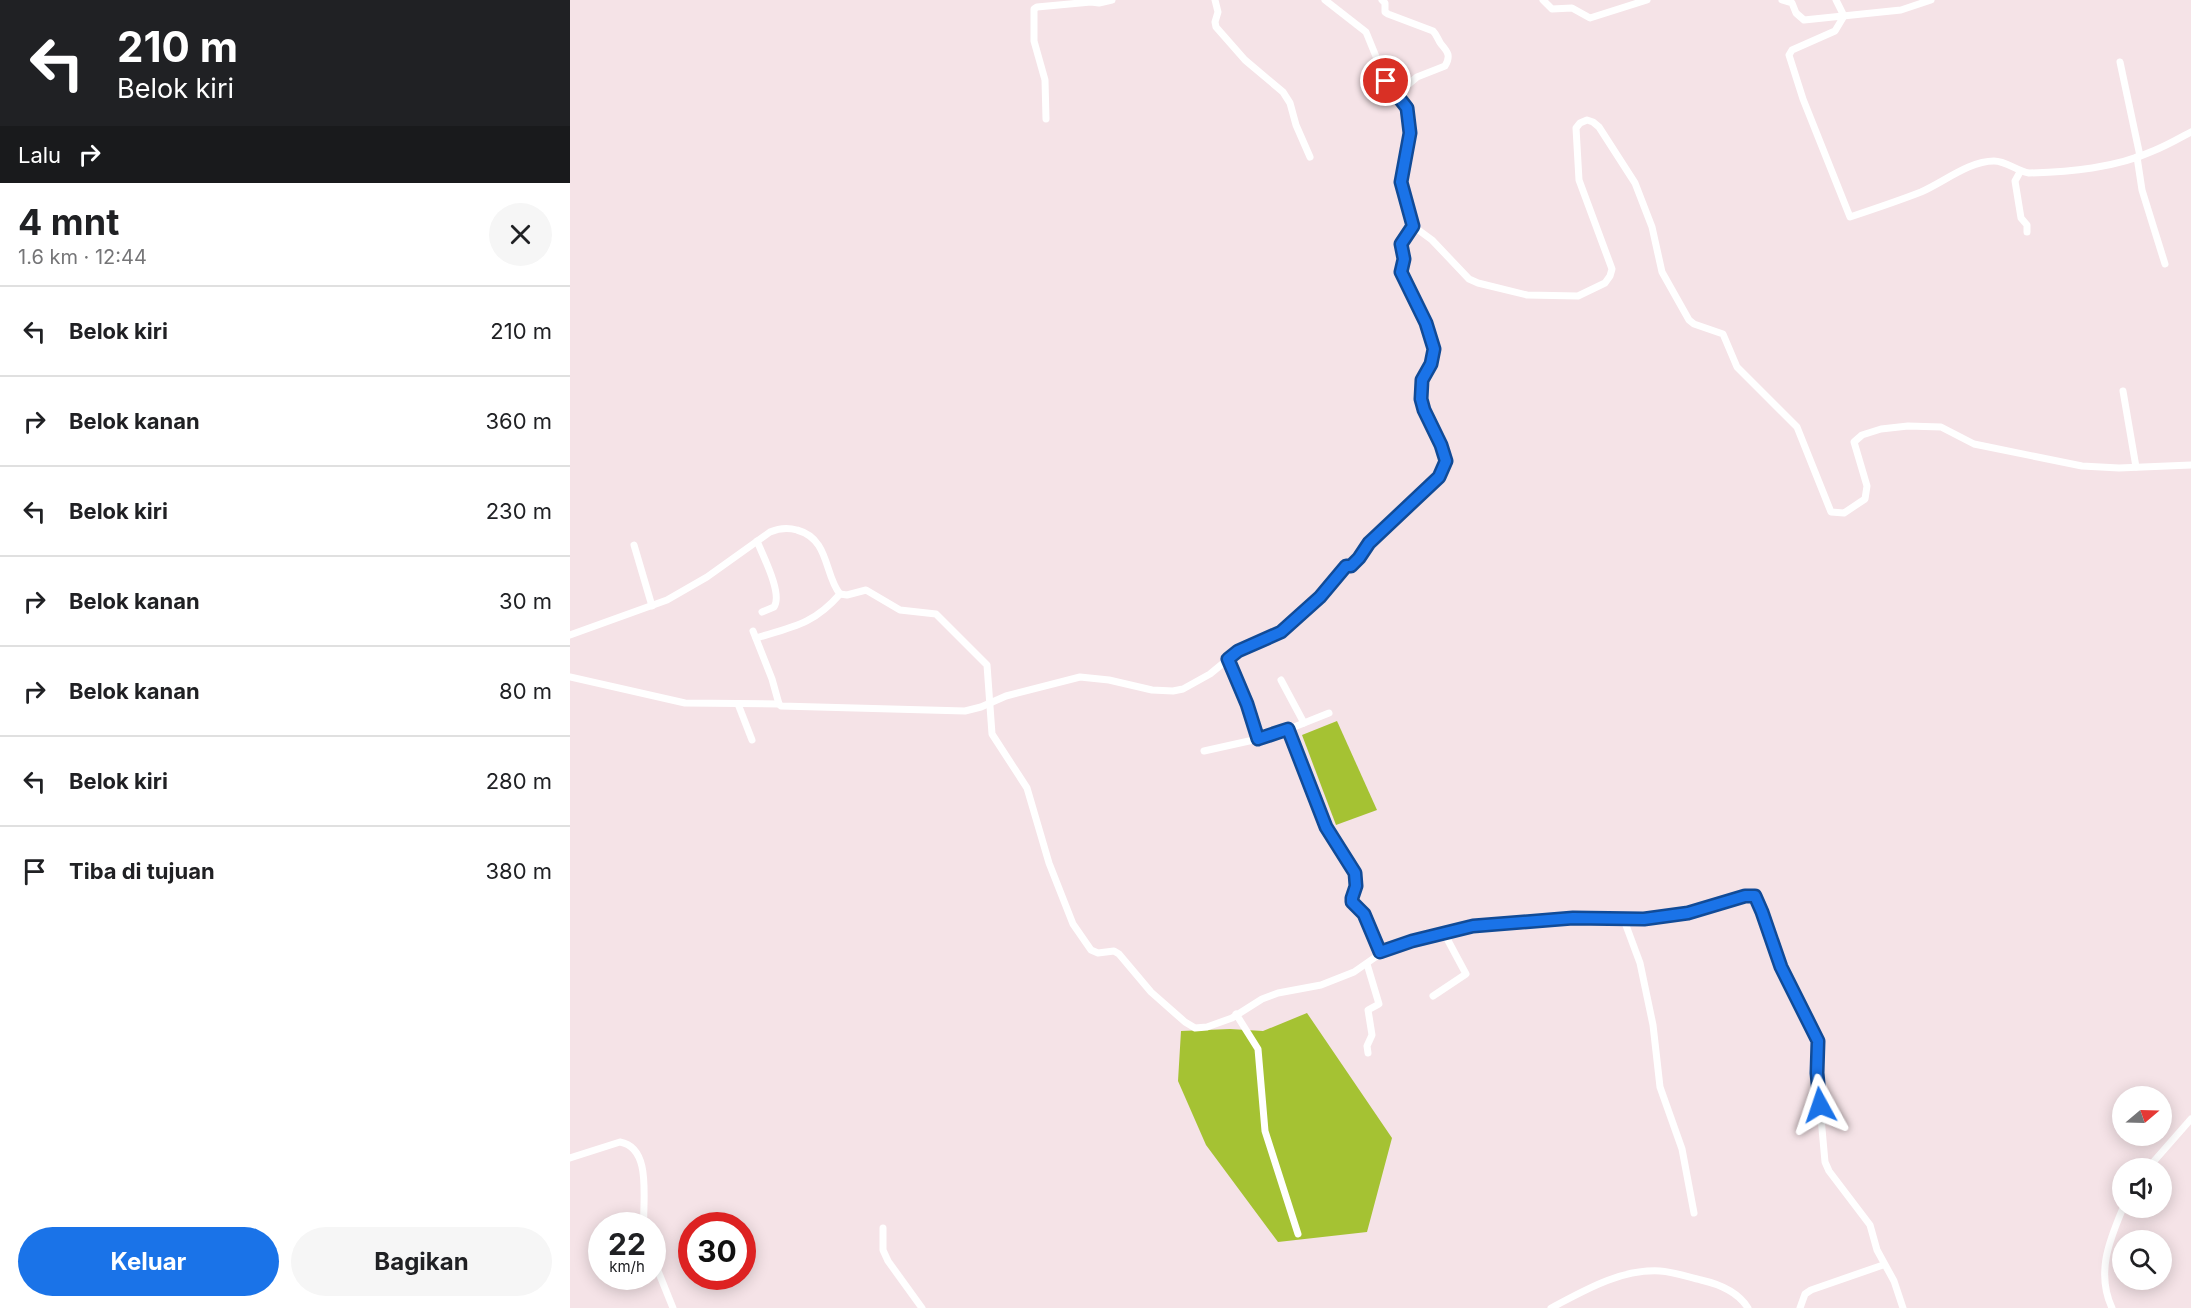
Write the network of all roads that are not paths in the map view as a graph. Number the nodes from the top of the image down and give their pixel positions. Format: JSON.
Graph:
{"nodes":[{"id":1,"x":1112,"y":0,"type":"edge"},
{"id":2,"x":1215,"y":0,"type":"edge"},
{"id":3,"x":1325,"y":0,"type":"edge"},
{"id":4,"x":1382,"y":0,"type":"edge"},
{"id":5,"x":1543,"y":0,"type":"edge"},
{"id":6,"x":1647,"y":0,"type":"edge"},
{"id":7,"x":1782,"y":0,"type":"edge"},
{"id":8,"x":1836,"y":0,"type":"edge"},
{"id":9,"x":1931,"y":0,"type":"edge"},
{"id":10,"x":1844,"y":16,"type":"junction"},
{"id":11,"x":2120,"y":62,"type":"dead end"},
{"id":12,"x":1407,"y":108,"type":"junction"},
{"id":13,"x":1046,"y":119,"type":"dead end"},
{"id":14,"x":2191,"y":132,"type":"edge"},
{"id":15,"x":2138,"y":156,"type":"junction"},
{"id":16,"x":1310,"y":157,"type":"dead end"},
{"id":17,"x":2020,"y":172,"type":"junction"},
{"id":18,"x":1413,"y":226,"type":"junction"},
{"id":19,"x":2027,"y":232,"type":"dead end"},
{"id":20,"x":2165,"y":264,"type":"dead end"},
{"id":21,"x":2123,"y":391,"type":"dead end"},
{"id":22,"x":2191,"y":465,"type":"edge"},
{"id":23,"x":2136,"y":467,"type":"junction"},
{"id":24,"x":757,"y":542,"type":"junction"},
{"id":25,"x":634,"y":545,"type":"dead end"},
{"id":26,"x":840,"y":594,"type":"junction"},
{"id":27,"x":652,"y":606,"type":"junction"},
{"id":28,"x":762,"y":612,"type":"dead end"},
{"id":29,"x":570,"y":634,"type":"edge"},
{"id":30,"x":1228,"y":659,"type":"junction"},
{"id":31,"x":570,"y":677,"type":"edge"},
{"id":32,"x":1281,"y":680,"type":"dead end"},
{"id":33,"x":738,"y":704,"type":"junction"},
{"id":34,"x":779,"y":704,"type":"junction"},
{"id":35,"x":989,"y":704,"type":"junction"},
{"id":36,"x":1329,"y":713,"type":"dead end"},
{"id":37,"x":1304,"y":723,"type":"junction"},
{"id":38,"x":1288,"y":729,"type":"junction"},
{"id":39,"x":1258,"y":739,"type":"junction"},
{"id":40,"x":752,"y":740,"type":"dead end"},
{"id":41,"x":1204,"y":752,"type":"dead end"},
{"id":42,"x":1624,"y":920,"type":"junction"},
{"id":43,"x":1444,"y":933,"type":"junction"},
{"id":44,"x":1380,"y":952,"type":"junction"},
{"id":45,"x":1367,"y":964,"type":"junction"},
{"id":46,"x":1433,"y":996,"type":"dead end"},
{"id":47,"x":1236,"y":1014,"type":"junction"},
{"id":48,"x":1368,"y":1053,"type":"dead end"},
{"id":49,"x":2191,"y":1119,"type":"edge"},
{"id":50,"x":570,"y":1158,"type":"edge"},
{"id":51,"x":2157,"y":1158,"type":"edge"},
{"id":52,"x":644,"y":1212,"type":"edge"},
{"id":53,"x":1694,"y":1213,"type":"dead end"},
{"id":54,"x":2119,"y":1218,"type":"edge"},
{"id":55,"x":883,"y":1228,"type":"dead end"},
{"id":56,"x":1298,"y":1234,"type":"dead end"},
{"id":57,"x":1883,"y":1265,"type":"junction"},
{"id":58,"x":666,"y":1290,"type":"edge"},
{"id":59,"x":673,"y":1308,"type":"edge"},
{"id":60,"x":922,"y":1308,"type":"edge"},
{"id":61,"x":1551,"y":1308,"type":"edge"},
{"id":62,"x":1748,"y":1308,"type":"edge"},
{"id":63,"x":1800,"y":1308,"type":"edge"},
{"id":64,"x":1903,"y":1308,"type":"edge"},
{"id":65,"x":2112,"y":1308,"type":"edge"}],
"edges":[{"from":1,"to":13,"type":"street"},
{"from":2,"to":16,"type":"street"},
{"from":3,"to":12,"type":"street"},
{"from":4,"to":12,"type":"street"},
{"from":5,"to":6,"type":"street"},
{"from":7,"to":10,"type":"street"},
{"from":8,"to":10,"type":"street"},
{"from":9,"to":10,"type":"street"},
{"from":10,"to":17,"type":"street"},
{"from":11,"to":15,"type":"street"},
{"from":12,"to":18,"type":"street"},
{"from":14,"to":15,"type":"street"},
{"from":15,"to":17,"type":"street"},
{"from":15,"to":20,"type":"street"},
{"from":17,"to":19,"type":"street"},
{"from":18,"to":23,"type":"street"},
{"from":18,"to":30,"type":"street"},
{"from":21,"to":23,"type":"street"},
{"from":22,"to":23,"type":"street"},
{"from":24,"to":26,"type":"street"},
{"from":24,"to":27,"type":"street"},
{"from":24,"to":28,"type":"street"},
{"from":25,"to":27,"type":"street"},
{"from":26,"to":34,"type":"street"},
{"from":26,"to":35,"type":"street"},
{"from":27,"to":29,"type":"street"},
{"from":30,"to":35,"type":"street"},
{"from":30,"to":39,"type":"street"},
{"from":31,"to":33,"type":"street"},
{"from":32,"to":37,"type":"street"},
{"from":33,"to":34,"type":"street"},
{"from":33,"to":40,"type":"street"},
{"from":34,"to":35,"type":"street"},
{"from":35,"to":47,"type":"street"},
{"from":36,"to":37,"type":"street"},
{"from":37,"to":38,"type":"street"},
{"from":38,"to":39,"type":"street"},
{"from":38,"to":44,"type":"street"},
{"from":39,"to":41,"type":"street"},
{"from":42,"to":43,"type":"street"},
{"from":42,"to":53,"type":"street"},
{"from":42,"to":57,"type":"street"},
{"from":43,"to":44,"type":"street"},
{"from":43,"to":46,"type":"street"},
{"from":44,"to":45,"type":"street"},
{"from":45,"to":47,"type":"street"},
{"from":45,"to":48,"type":"street"},
{"from":47,"to":56,"type":"street"},
{"from":49,"to":51,"type":"street"},
{"from":50,"to":52,"type":"street"},
{"from":54,"to":65,"type":"street"},
{"from":55,"to":60,"type":"street"},
{"from":57,"to":63,"type":"street"},
{"from":57,"to":64,"type":"street"},
{"from":58,"to":59,"type":"street"},
{"from":61,"to":62,"type":"street"}]}
